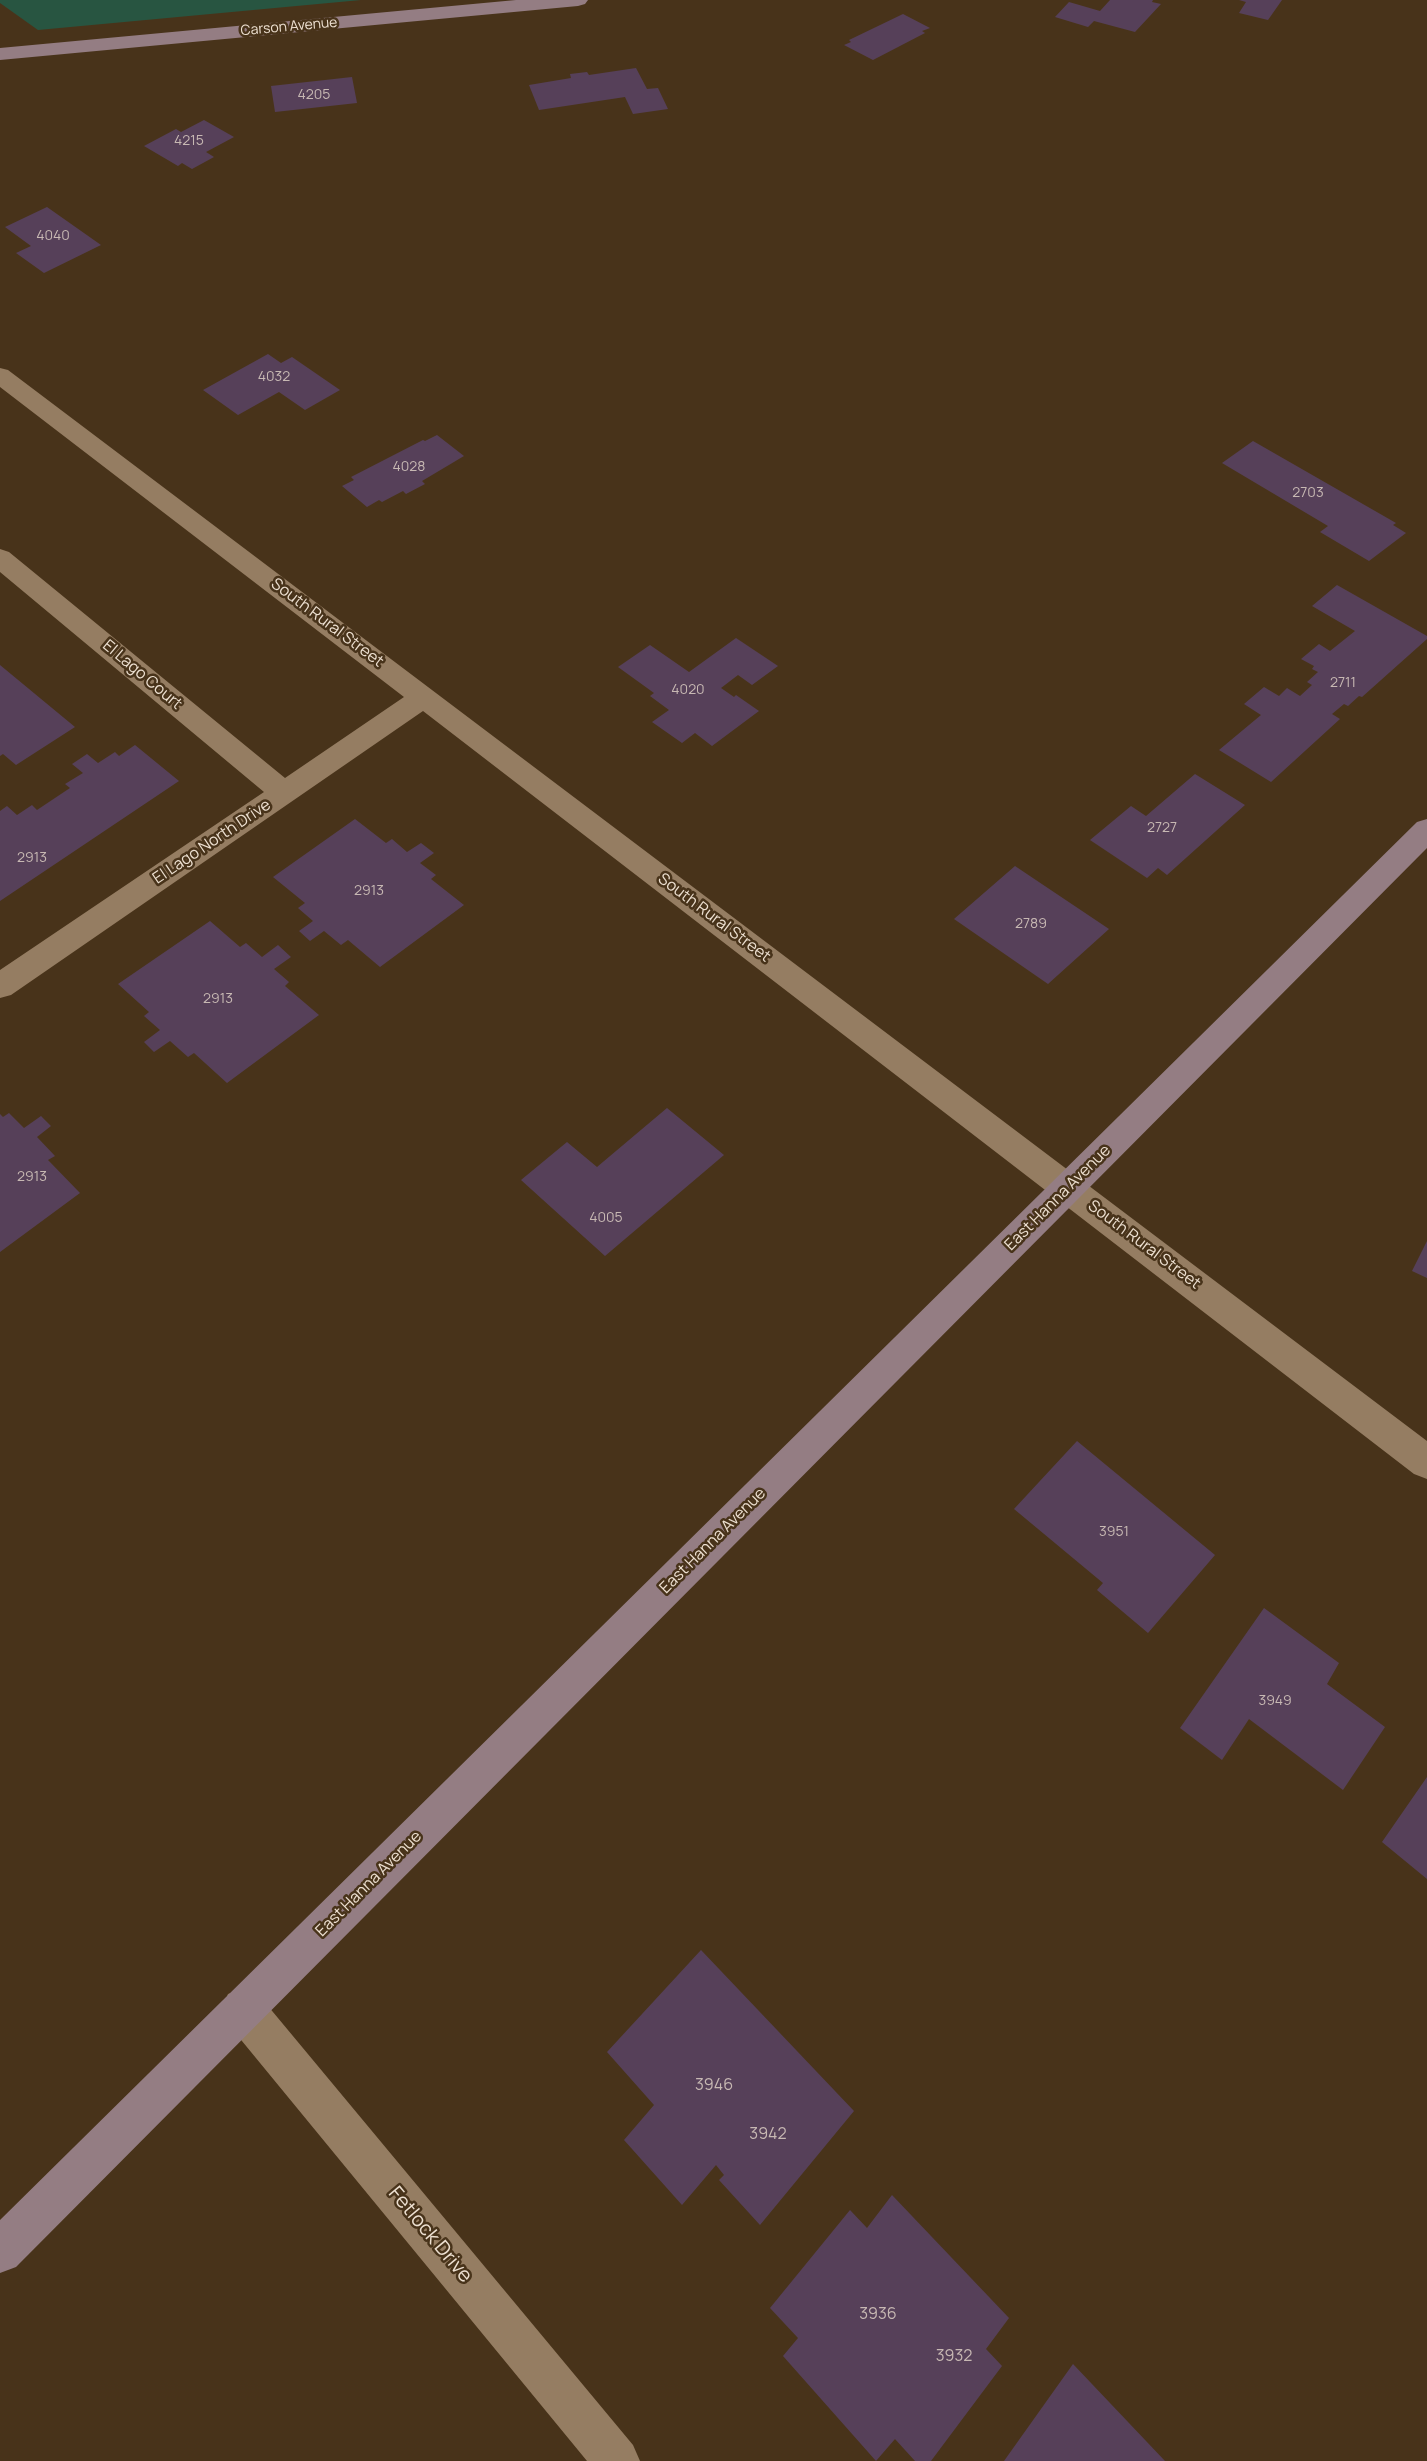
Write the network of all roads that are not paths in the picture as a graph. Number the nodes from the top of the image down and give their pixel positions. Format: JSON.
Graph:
{"nodes":[{"id":1,"x":578,"y":0,"type":"edge"},
{"id":2,"x":0,"y":54,"type":"edge"},
{"id":3,"x":0,"y":375,"type":"edge"},
{"id":4,"x":0,"y":558,"type":"edge"},
{"id":5,"x":424,"y":697,"type":"junction"},
{"id":6,"x":284,"y":793,"type":"junction"},
{"id":7,"x":1427,"y":830,"type":"edge"},
{"id":8,"x":0,"y":986,"type":"edge"},
{"id":9,"x":1068,"y":1188,"type":"junction"},
{"id":10,"x":1427,"y":1462,"type":"edge"},
{"id":11,"x":243,"y":2009,"type":"junction"},
{"id":12,"x":0,"y":2252,"type":"edge"},
{"id":13,"x":617,"y":2461,"type":"edge"}],
"edges":[{"from":1,"to":2,"type":"main road","name":"Carson Avenue"},
{"from":3,"to":5,"type":"street","name":"South Rural Street"},
{"from":4,"to":6,"type":"street","name":"El Lago Court"},
{"from":5,"to":6,"type":"street","name":"El Lago North Drive"},
{"from":5,"to":9,"type":"street","name":"South Rural Street"},
{"from":6,"to":8,"type":"street","name":"El Lago North Drive"},
{"from":7,"to":9,"type":"main road","name":"East Hanna Avenue"},
{"from":9,"to":10,"type":"street","name":"South Rural Street"},
{"from":9,"to":11,"type":"main road","name":"East Hanna Avenue"},
{"from":11,"to":12,"type":"main road","name":"East Hanna Avenue"},
{"from":11,"to":13,"type":"street","name":"Fetlock Drive"}]}
